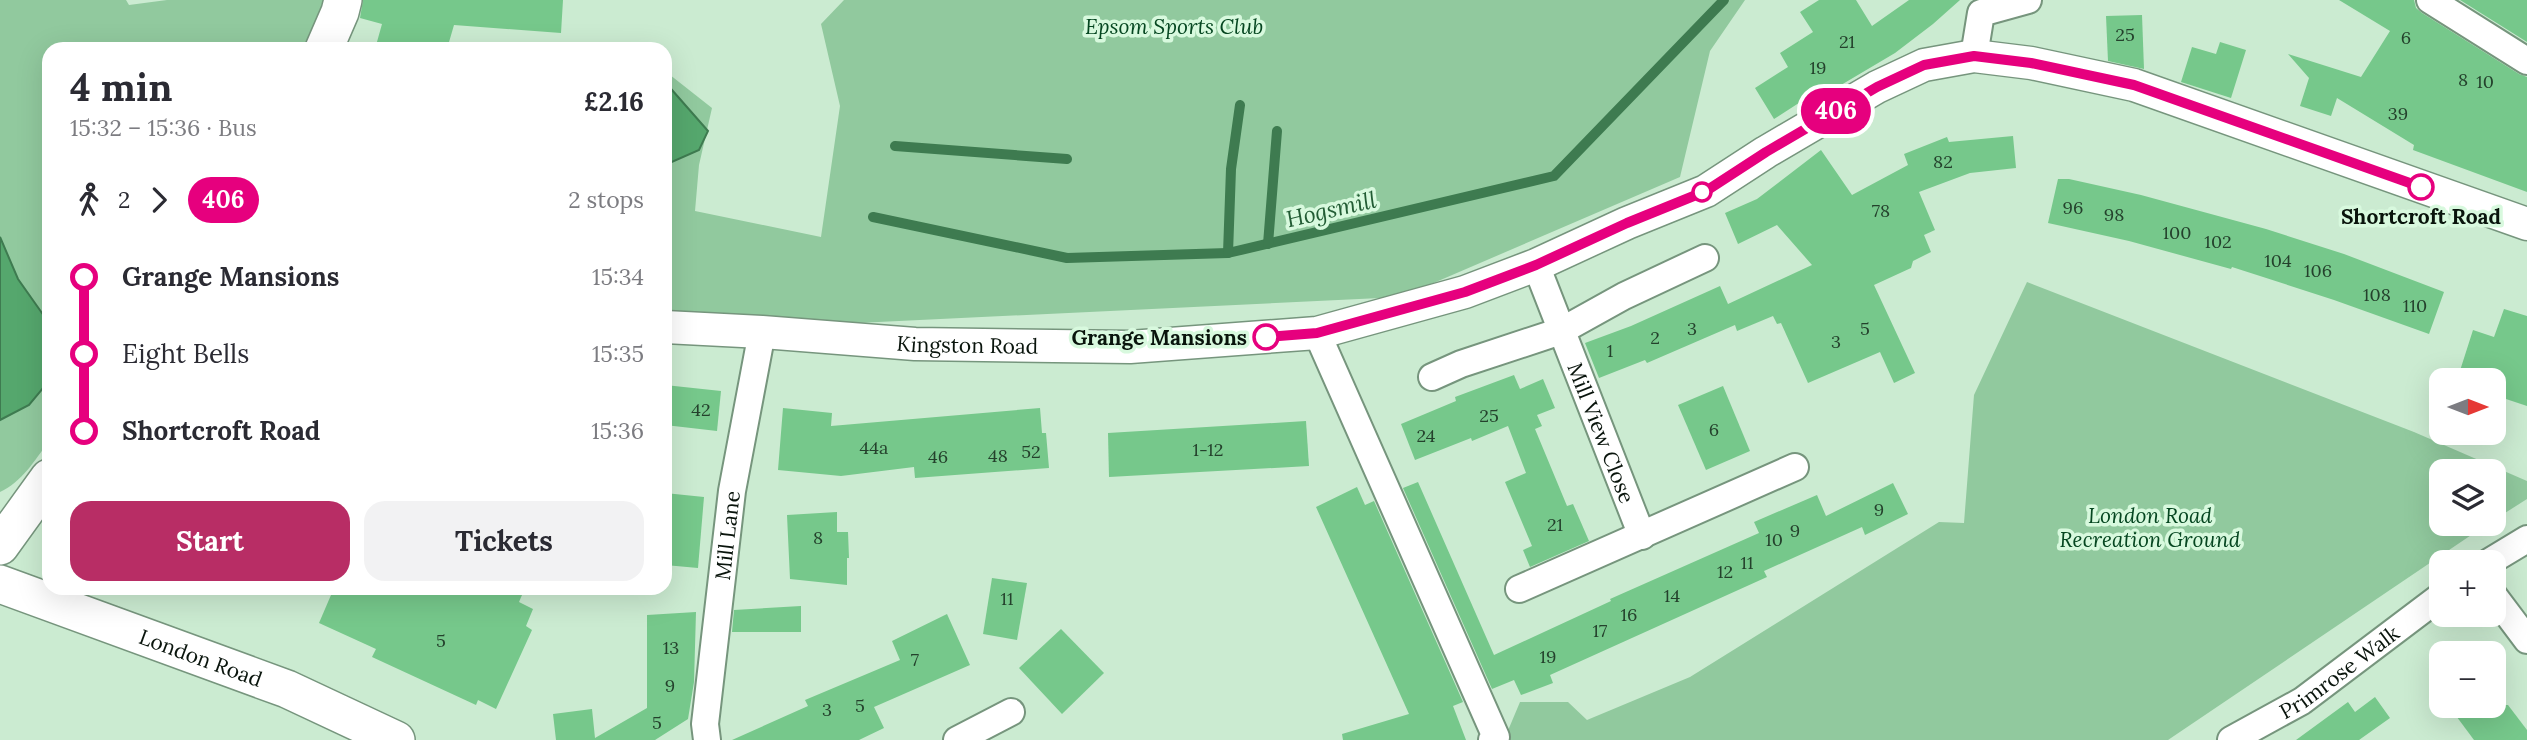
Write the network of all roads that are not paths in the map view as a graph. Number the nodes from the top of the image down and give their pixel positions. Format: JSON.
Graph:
{"nodes":[{"id":1,"x":342,"y":0,"type":"edge"},
{"id":2,"x":2028,"y":0,"type":"edge"},
{"id":3,"x":2430,"y":0,"type":"edge"},
{"id":4,"x":327,"y":42,"type":"edge"},
{"id":5,"x":1974,"y":56,"type":"junction"},
{"id":6,"x":2527,"y":61,"type":"edge"},
{"id":7,"x":2527,"y":224,"type":"edge"},
{"id":8,"x":1704,"y":258,"type":"dead end"},
{"id":9,"x":1536,"y":265,"type":"junction"},
{"id":10,"x":672,"y":327,"type":"edge"},
{"id":11,"x":1561,"y":331,"type":"junction"},
{"id":12,"x":762,"y":332,"type":"junction"},
{"id":13,"x":1317,"y":333,"type":"junction"},
{"id":14,"x":1432,"y":377,"type":"dead end"},
{"id":15,"x":1796,"y":467,"type":"dead end"},
{"id":16,"x":42,"y":488,"type":"edge"},
{"id":17,"x":1642,"y":536,"type":"junction"},
{"id":18,"x":2527,"y":539,"type":"edge"},
{"id":19,"x":0,"y":546,"type":"edge"},
{"id":20,"x":2506,"y":552,"type":"edge"},
{"id":21,"x":0,"y":584,"type":"edge"},
{"id":22,"x":1519,"y":589,"type":"dead end"},
{"id":23,"x":2429,"y":605,"type":"edge"},
{"id":24,"x":2506,"y":612,"type":"edge"},
{"id":25,"x":2527,"y":640,"type":"edge"},
{"id":26,"x":1011,"y":712,"type":"dead end"},
{"id":27,"x":396,"y":740,"type":"edge"},
{"id":28,"x":707,"y":740,"type":"edge"},
{"id":29,"x":957,"y":740,"type":"edge"},
{"id":30,"x":1492,"y":740,"type":"edge"},
{"id":31,"x":2231,"y":740,"type":"edge"}],
"edges":[{"from":1,"to":4,"type":"main road"},
{"from":2,"to":5,"type":"street"},
{"from":3,"to":6,"type":"street"},
{"from":5,"to":7,"type":"street","name":"Kingston Road"},
{"from":5,"to":9,"type":"street","name":"Kingston Road"},
{"from":8,"to":11,"type":"street"},
{"from":9,"to":11,"type":"street","name":"Mill View Close"},
{"from":9,"to":13,"type":"street","name":"Kingston Road"},
{"from":10,"to":12,"type":"street","name":"Kingston Road"},
{"from":11,"to":14,"type":"street"},
{"from":11,"to":17,"type":"street","name":"Mill View Close"},
{"from":12,"to":13,"type":"street","name":"Kingston Road"},
{"from":12,"to":28,"type":"street","name":"Mill Lane"},
{"from":13,"to":30,"type":"street"},
{"from":15,"to":17,"type":"street"},
{"from":16,"to":19,"type":"main road"},
{"from":17,"to":22,"type":"street"},
{"from":18,"to":20,"type":"street"},
{"from":21,"to":27,"type":"main road","name":"London Road"},
{"from":23,"to":31,"type":"street","name":"Primrose Walk"},
{"from":24,"to":25,"type":"street"},
{"from":26,"to":29,"type":"street"}]}
